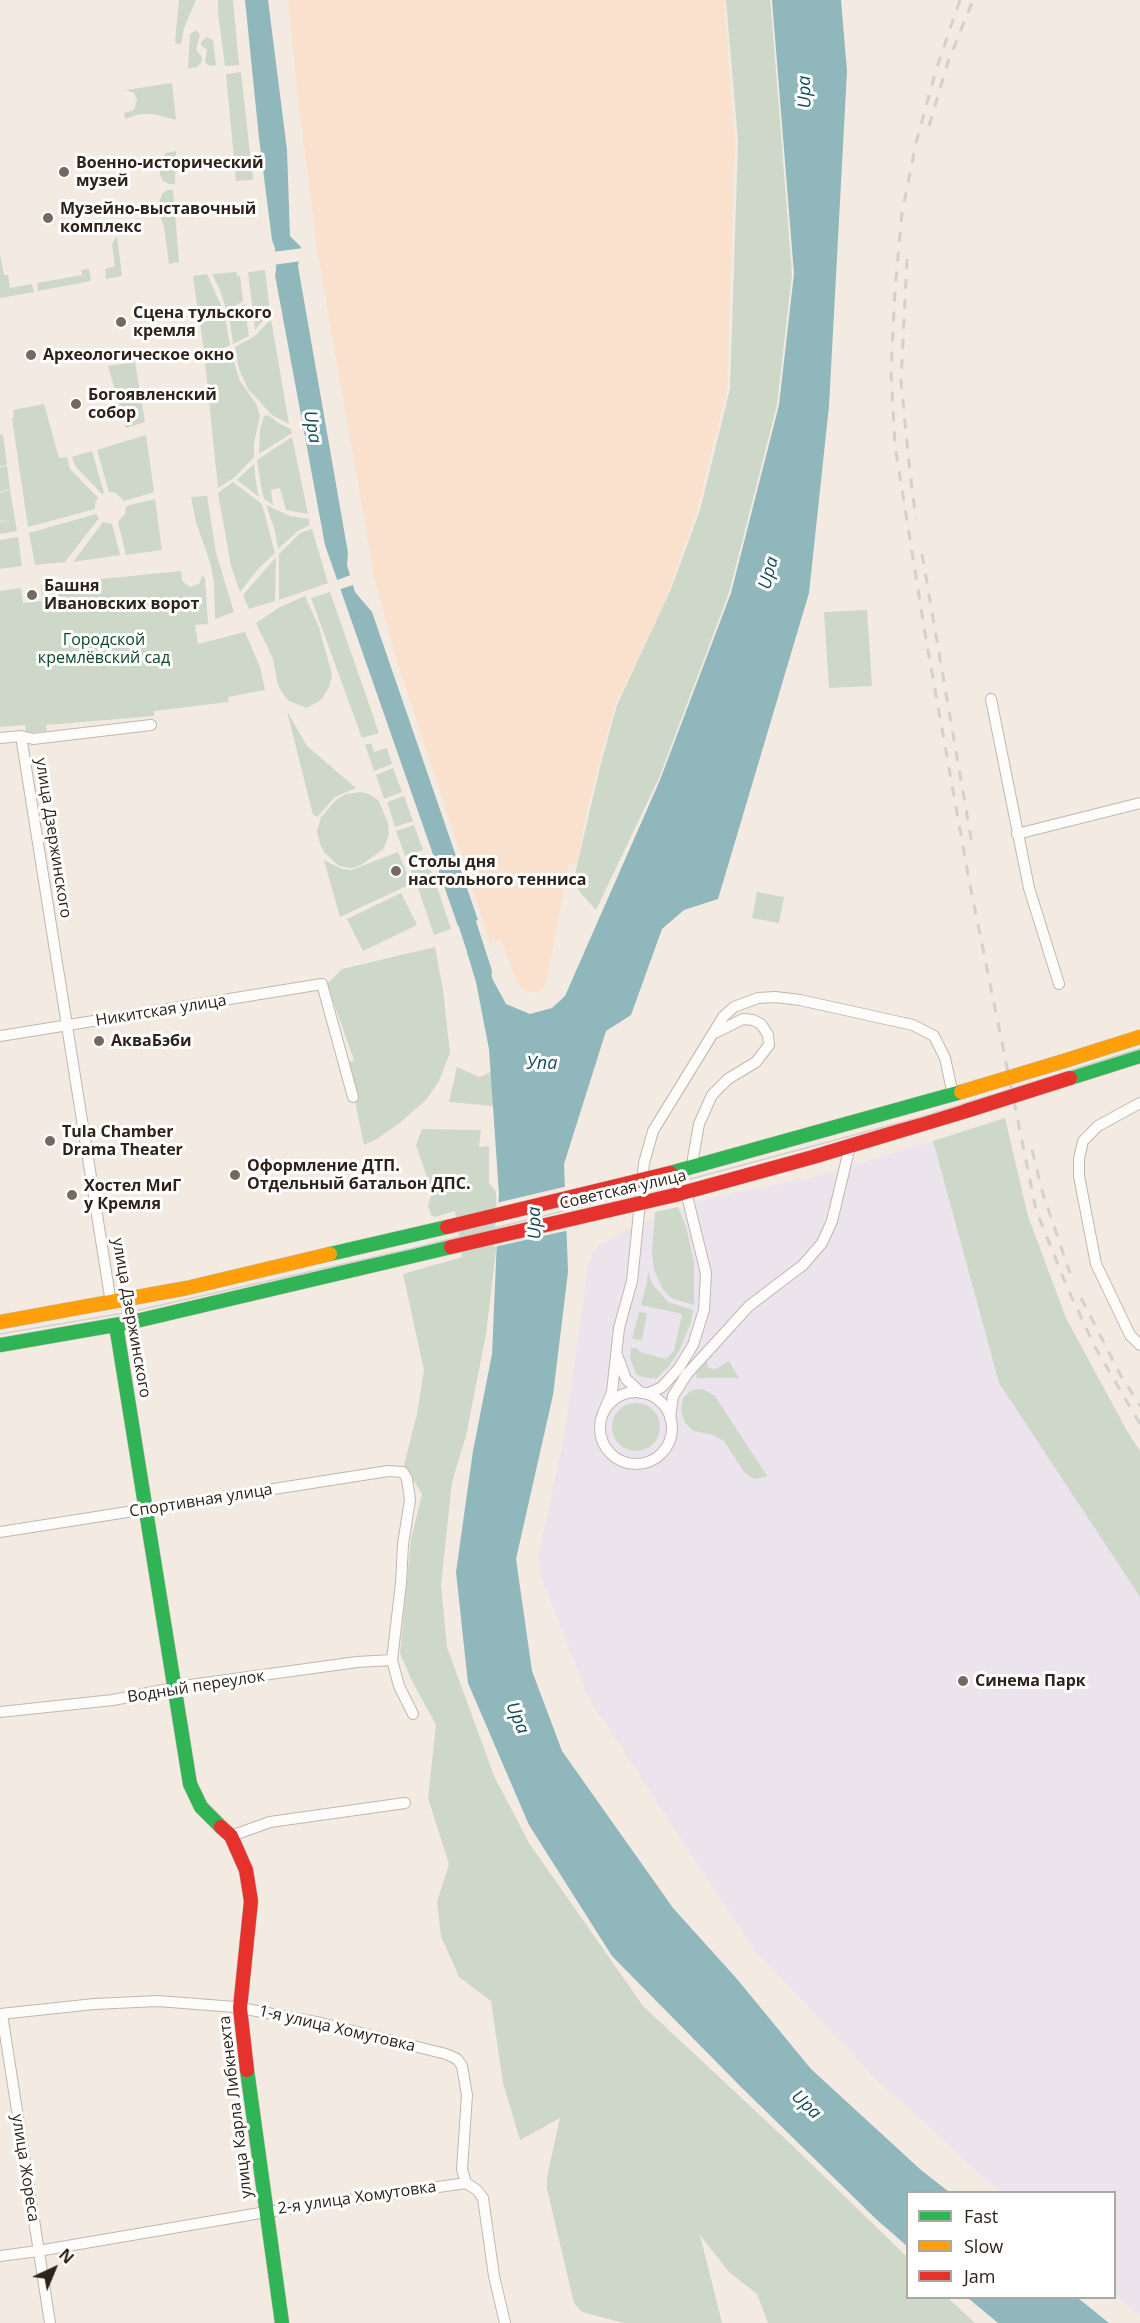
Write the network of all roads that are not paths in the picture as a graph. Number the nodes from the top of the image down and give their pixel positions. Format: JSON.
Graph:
{"nodes":[{"id":1,"x":991,"y":699,"type":"dead end"},
{"id":2,"x":151,"y":725,"type":"dead end"},
{"id":3,"x":21,"y":736,"type":"junction"},
{"id":4,"x":0,"y":738,"type":"edge"},
{"id":5,"x":1140,"y":803,"type":"edge"},
{"id":6,"x":1017,"y":834,"type":"junction"},
{"id":7,"x":1059,"y":984,"type":"dead end"},
{"id":8,"x":66,"y":1026,"type":"junction"},
{"id":9,"x":714,"y":1034,"type":"junction"},
{"id":10,"x":0,"y":1036,"type":"edge"},
{"id":11,"x":1140,"y":1037,"type":"edge"},
{"id":12,"x":1140,"y":1056,"type":"edge"},
{"id":13,"x":957,"y":1094,"type":"junction"},
{"id":14,"x":353,"y":1097,"type":"dead end"},
{"id":15,"x":1140,"y":1103,"type":"edge"},
{"id":16,"x":850,"y":1146,"type":"junction"},
{"id":17,"x":693,"y":1167,"type":"junction"},
{"id":18,"x":680,"y":1193,"type":"junction"},
{"id":19,"x":111,"y":1303,"type":"junction"},
{"id":20,"x":0,"y":1322,"type":"edge"},
{"id":21,"x":116,"y":1325,"type":"junction"},
{"id":22,"x":0,"y":1345,"type":"edge"},
{"id":23,"x":1140,"y":1345,"type":"edge"},
{"id":24,"x":616,"y":1349,"type":"junction"},
{"id":25,"x":644,"y":1393,"type":"junction"},
{"id":26,"x":604,"y":1411,"type":"junction"},
{"id":27,"x":670,"y":1418,"type":"junction"},
{"id":28,"x":146,"y":1510,"type":"junction"},
{"id":29,"x":0,"y":1532,"type":"edge"},
{"id":30,"x":392,"y":1660,"type":"junction"},
{"id":31,"x":175,"y":1688,"type":"junction"},
{"id":32,"x":0,"y":1712,"type":"edge"},
{"id":33,"x":412,"y":1714,"type":"dead end"},
{"id":34,"x":405,"y":1803,"type":"dead end"},
{"id":35,"x":231,"y":1836,"type":"junction"},
{"id":36,"x":249,"y":1887,"type":"joint"},
{"id":37,"x":240,"y":2008,"type":"junction"},
{"id":38,"x":1,"y":2014,"type":"edge"},
{"id":39,"x":466,"y":2183,"type":"junction"},
{"id":40,"x":266,"y":2212,"type":"junction"},
{"id":41,"x":38,"y":2251,"type":"junction"},
{"id":42,"x":0,"y":2256,"type":"edge"},
{"id":43,"x":50,"y":2323,"type":"edge"},
{"id":44,"x":282,"y":2323,"type":"edge"},
{"id":45,"x":505,"y":2323,"type":"edge"}],
"edges":[{"from":1,"to":6,"type":"street"},
{"from":2,"to":3,"type":"street"},
{"from":3,"to":4,"type":"street"},
{"from":3,"to":8,"type":"street","name":"улица Дзержинского"},
{"from":5,"to":6,"type":"street"},
{"from":6,"to":7,"type":"street"},
{"from":8,"to":10,"type":"street","name":"Никитская улица"},
{"from":8,"to":14,"type":"street","name":"Никитская улица"},
{"from":8,"to":19,"type":"street","name":"улица Дзержинского"},
{"from":9,"to":13,"type":"street"},
{"from":9,"to":17,"type":"street"},
{"from":9,"to":24,"type":"street"},
{"from":11,"to":13,"type":"main road","name":"Советская улица","bridge":true},
{"from":12,"to":16,"type":"main road","name":"Советская улица","bridge":true},
{"from":13,"to":17,"type":"main road","name":"Советская улица"},
{"from":15,"to":23,"type":"street"},
{"from":16,"to":18,"type":"main road","name":"Советская улица"},
{"from":16,"to":27,"type":"street"},
{"from":17,"to":19,"type":"main road","name":"Советская улица","bridge":true},
{"from":18,"to":21,"type":"main road","name":"Советская улица","bridge":true},
{"from":18,"to":25,"type":"street"},
{"from":19,"to":20,"type":"main road","name":"Советская улица"},
{"from":19,"to":21,"type":"main road","name":"улица Дзержинского"},
{"from":21,"to":22,"type":"main road","name":"Советская улица"},
{"from":21,"to":28,"type":"main road","name":"улица Дзержинского"},
{"from":24,"to":25,"type":"street"},
{"from":24,"to":26,"type":"street"},
{"from":25,"to":26,"type":"street"},
{"from":25,"to":27,"type":"street"},
{"from":26,"to":27,"type":"street"},
{"from":28,"to":29,"type":"street","name":"Спортивная улица"},
{"from":28,"to":30,"type":"street","name":"Спортивная улица"},
{"from":28,"to":31,"type":"main road","name":"улица Дзержинского"},
{"from":30,"to":31,"type":"street","name":"Водный переулок"},
{"from":30,"to":33,"type":"street"},
{"from":31,"to":32,"type":"street","name":"Водный переулок"},
{"from":31,"to":35,"type":"main road","name":"улица Дзержинского"},
{"from":34,"to":35,"type":"street"},
{"from":35,"to":36,"type":"main road","name":"улица Дзержинского"},
{"from":36,"to":37,"type":"main road","name":"улица Карла Либкнехта"},
{"from":37,"to":38,"type":"street","name":"1-я улица Хомутовка"},
{"from":37,"to":39,"type":"street","name":"1-я улица Хомутовка"},
{"from":37,"to":40,"type":"main road","name":"улица Карла Либкнехта"},
{"from":38,"to":41,"type":"street","name":"улица Жореса"},
{"from":39,"to":40,"type":"street","name":"2-я улица Хомутовка"},
{"from":39,"to":45,"type":"street"},
{"from":40,"to":41,"type":"street","name":"2-я улица Хомутовка"},
{"from":40,"to":44,"type":"main road","name":"улица Карла Либкнехта"},
{"from":41,"to":42,"type":"street","name":"2-я улица Хомутовка"},
{"from":41,"to":43,"type":"street","name":"улица Жореса"}]}
